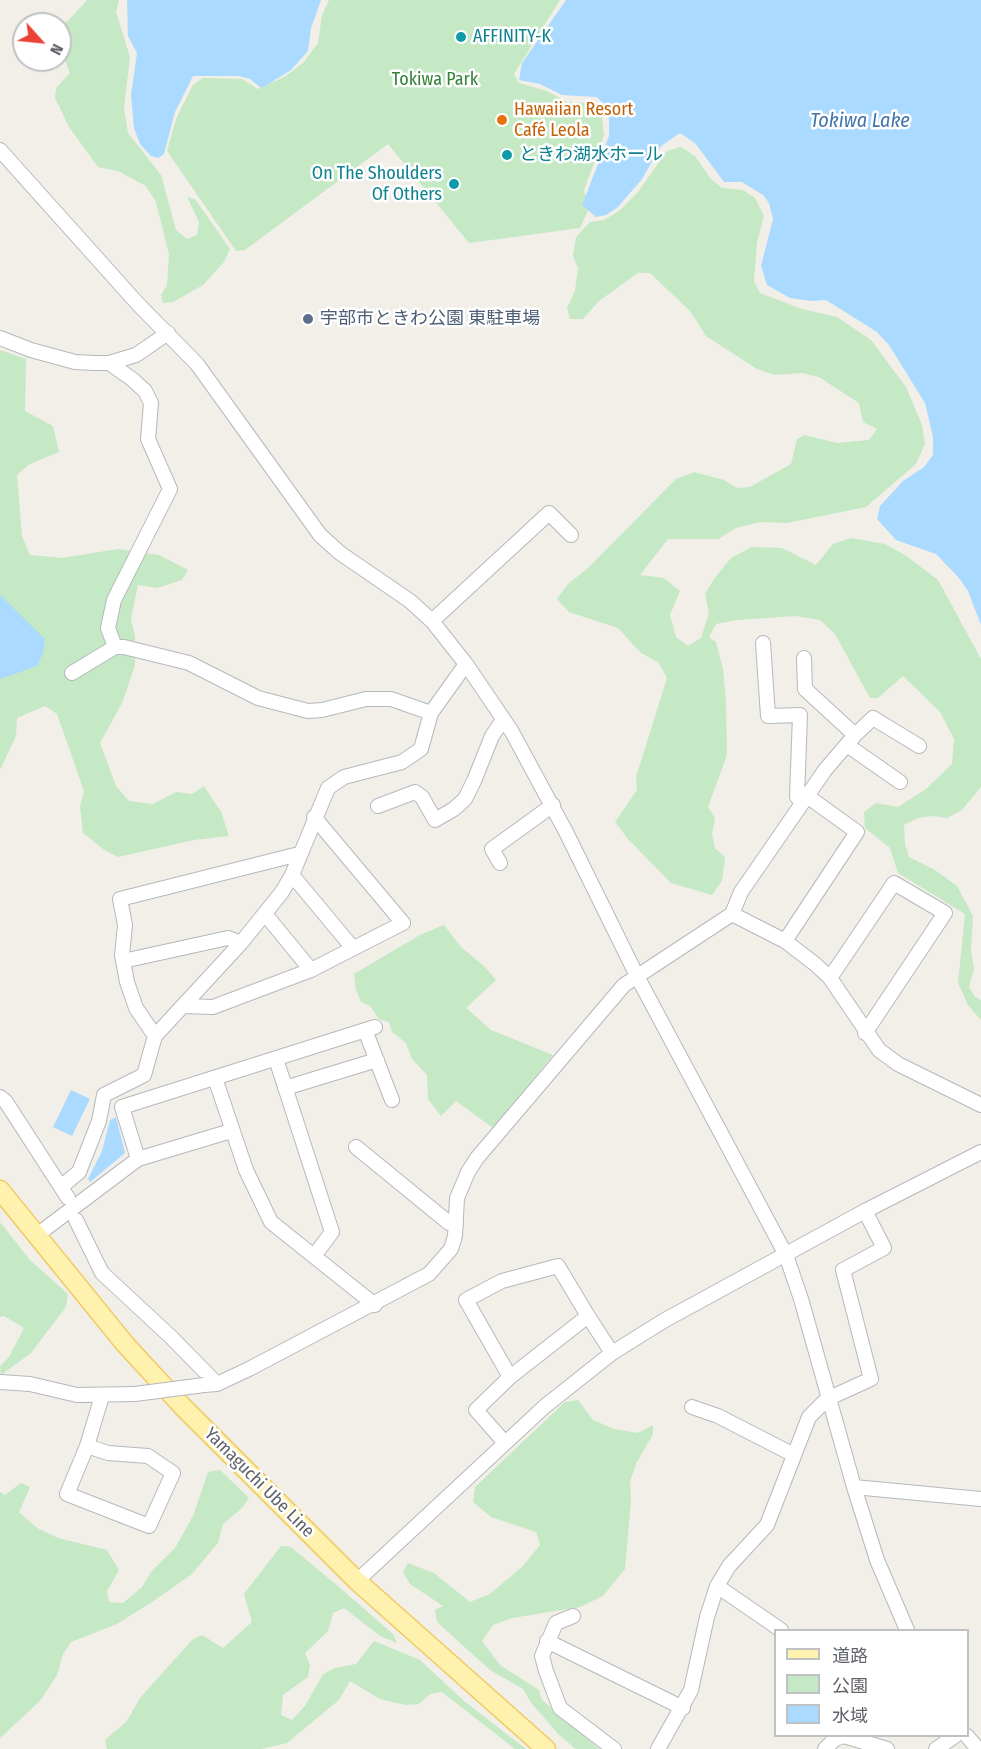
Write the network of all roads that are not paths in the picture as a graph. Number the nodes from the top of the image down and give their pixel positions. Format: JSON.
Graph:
{"nodes":[{"id":1,"x":0,"y":150,"type":"edge"},
{"id":2,"x":168,"y":333,"type":"junction"},
{"id":3,"x":0,"y":338,"type":"edge"},
{"id":4,"x":109,"y":363,"type":"junction"},
{"id":5,"x":571,"y":535,"type":"dead end"},
{"id":6,"x":432,"y":621,"type":"junction"},
{"id":7,"x":763,"y":643,"type":"dead end"},
{"id":8,"x":115,"y":647,"type":"junction"},
{"id":9,"x":804,"y":658,"type":"dead end"},
{"id":10,"x":466,"y":664,"type":"junction"},
{"id":11,"x":72,"y":673,"type":"dead end"},
{"id":12,"x":431,"y":713,"type":"junction"},
{"id":13,"x":504,"y":720,"type":"junction"},
{"id":14,"x":851,"y":740,"type":"junction"},
{"id":15,"x":919,"y":746,"type":"dead end"},
{"id":16,"x":900,"y":782,"type":"dead end"},
{"id":17,"x":805,"y":799,"type":"junction"},
{"id":18,"x":378,"y":806,"type":"dead end"},
{"id":19,"x":553,"y":806,"type":"junction"},
{"id":20,"x":314,"y":817,"type":"junction"},
{"id":21,"x":298,"y":854,"type":"junction"},
{"id":22,"x":500,"y":863,"type":"dead end"},
{"id":23,"x":292,"y":875,"type":"junction"},
{"id":24,"x":265,"y":914,"type":"junction"},
{"id":25,"x":732,"y":914,"type":"junction"},
{"id":26,"x":785,"y":941,"type":"junction"},
{"id":27,"x":241,"y":943,"type":"junction"},
{"id":28,"x":352,"y":947,"type":"junction"},
{"id":29,"x":123,"y":961,"type":"junction"},
{"id":30,"x":311,"y":970,"type":"junction"},
{"id":31,"x":638,"y":978,"type":"junction"},
{"id":32,"x":830,"y":978,"type":"junction"},
{"id":33,"x":184,"y":1006,"type":"junction"},
{"id":34,"x":865,"y":1033,"type":"junction"},
{"id":35,"x":154,"y":1036,"type":"junction"},
{"id":36,"x":276,"y":1059,"type":"junction"},
{"id":37,"x":377,"y":1060,"type":"junction"},
{"id":38,"x":215,"y":1078,"type":"junction"},
{"id":39,"x":285,"y":1088,"type":"junction"},
{"id":40,"x":0,"y":1097,"type":"edge"},
{"id":41,"x":392,"y":1100,"type":"dead end"},
{"id":42,"x":981,"y":1105,"type":"edge"},
{"id":43,"x":231,"y":1131,"type":"junction"},
{"id":44,"x":356,"y":1147,"type":"dead end"},
{"id":45,"x":981,"y":1152,"type":"edge"},
{"id":46,"x":138,"y":1159,"type":"junction"},
{"id":47,"x":0,"y":1190,"type":"edge"},
{"id":48,"x":865,"y":1211,"type":"junction"},
{"id":49,"x":76,"y":1220,"type":"dead end"},
{"id":50,"x":456,"y":1224,"type":"junction"},
{"id":51,"x":37,"y":1235,"type":"junction"},
{"id":52,"x":786,"y":1254,"type":"junction"},
{"id":53,"x":314,"y":1256,"type":"junction"},
{"id":54,"x":375,"y":1305,"type":"junction"},
{"id":55,"x":588,"y":1316,"type":"junction"},
{"id":56,"x":612,"y":1353,"type":"junction"},
{"id":57,"x":510,"y":1377,"type":"junction"},
{"id":58,"x":0,"y":1382,"type":"edge"},
{"id":59,"x":210,"y":1384,"type":"junction"},
{"id":60,"x":102,"y":1396,"type":"junction"},
{"id":61,"x":827,"y":1399,"type":"junction"},
{"id":62,"x":692,"y":1407,"type":"dead end"},
{"id":63,"x":505,"y":1443,"type":"junction"},
{"id":64,"x":87,"y":1446,"type":"junction"},
{"id":65,"x":794,"y":1455,"type":"junction"},
{"id":66,"x":854,"y":1487,"type":"junction"},
{"id":67,"x":981,"y":1498,"type":"edge"},
{"id":68,"x":357,"y":1581,"type":"junction"},
{"id":69,"x":717,"y":1586,"type":"junction"},
{"id":70,"x":573,"y":1616,"type":"dead end"},
{"id":71,"x":780,"y":1629,"type":"edge"},
{"id":72,"x":907,"y":1629,"type":"edge"},
{"id":73,"x":547,"y":1641,"type":"junction"},
{"id":74,"x":682,"y":1708,"type":"junction"},
{"id":75,"x":841,"y":1737,"type":"edge"},
{"id":76,"x":847,"y":1737,"type":"edge"},
{"id":77,"x":954,"y":1737,"type":"edge"},
{"id":78,"x":968,"y":1737,"type":"edge"},
{"id":79,"x":546,"y":1749,"type":"edge"},
{"id":80,"x":614,"y":1749,"type":"edge"},
{"id":81,"x":658,"y":1749,"type":"edge"},
{"id":82,"x":825,"y":1749,"type":"edge"},
{"id":83,"x":887,"y":1749,"type":"edge"},
{"id":84,"x":936,"y":1749,"type":"edge"},
{"id":85,"x":978,"y":1749,"type":"edge"}],
"edges":[{"from":1,"to":2,"type":"street"},
{"from":2,"to":4,"type":"street"},
{"from":2,"to":6,"type":"street"},
{"from":3,"to":4,"type":"street"},
{"from":4,"to":8,"type":"street"},
{"from":5,"to":6,"type":"street"},
{"from":6,"to":10,"type":"street"},
{"from":7,"to":17,"type":"street"},
{"from":8,"to":11,"type":"street"},
{"from":8,"to":12,"type":"street"},
{"from":9,"to":14,"type":"street"},
{"from":10,"to":12,"type":"street"},
{"from":10,"to":13,"type":"street"},
{"from":12,"to":20,"type":"street"},
{"from":13,"to":18,"type":"street"},
{"from":13,"to":19,"type":"street"},
{"from":14,"to":15,"type":"street"},
{"from":14,"to":16,"type":"street"},
{"from":14,"to":17,"type":"street"},
{"from":17,"to":25,"type":"street"},
{"from":17,"to":26,"type":"street"},
{"from":19,"to":22,"type":"street"},
{"from":19,"to":31,"type":"street"},
{"from":20,"to":21,"type":"street"},
{"from":20,"to":28,"type":"street"},
{"from":21,"to":23,"type":"street"},
{"from":21,"to":29,"type":"street"},
{"from":23,"to":24,"type":"street"},
{"from":23,"to":28,"type":"street"},
{"from":24,"to":27,"type":"street"},
{"from":24,"to":30,"type":"street"},
{"from":25,"to":26,"type":"street"},
{"from":25,"to":31,"type":"street"},
{"from":26,"to":32,"type":"street"},
{"from":27,"to":29,"type":"street"},
{"from":27,"to":33,"type":"street"},
{"from":28,"to":30,"type":"street"},
{"from":29,"to":35,"type":"street"},
{"from":30,"to":33,"type":"street"},
{"from":31,"to":50,"type":"street"},
{"from":31,"to":52,"type":"street"},
{"from":32,"to":34,"type":"street"},
{"from":32,"to":34,"type":"street"},
{"from":33,"to":35,"type":"street"},
{"from":34,"to":42,"type":"street"},
{"from":35,"to":40,"type":"street"},
{"from":36,"to":37,"type":"street"},
{"from":36,"to":38,"type":"street"},
{"from":36,"to":39,"type":"street"},
{"from":37,"to":39,"type":"street"},
{"from":37,"to":41,"type":"street"},
{"from":38,"to":43,"type":"street"},
{"from":38,"to":46,"type":"street"},
{"from":39,"to":53,"type":"street"},
{"from":43,"to":46,"type":"street"},
{"from":43,"to":53,"type":"street"},
{"from":44,"to":50,"type":"street"},
{"from":45,"to":48,"type":"street"},
{"from":46,"to":51,"type":"street"},
{"from":47,"to":51,"type":"main road","name":"Yamaguchi Ube Line"},
{"from":48,"to":52,"type":"street"},
{"from":48,"to":61,"type":"street"},
{"from":49,"to":59,"type":"street"},
{"from":50,"to":54,"type":"street"},
{"from":51,"to":68,"type":"main road","name":"Yamaguchi Ube Line"},
{"from":52,"to":56,"type":"street"},
{"from":52,"to":61,"type":"street"},
{"from":53,"to":54,"type":"street"},
{"from":54,"to":59,"type":"street"},
{"from":55,"to":56,"type":"street"},
{"from":55,"to":57,"type":"street"},
{"from":55,"to":57,"type":"street"},
{"from":56,"to":63,"type":"street"},
{"from":57,"to":63,"type":"street"},
{"from":58,"to":60,"type":"street"},
{"from":59,"to":60,"type":"street","bridge":true},
{"from":60,"to":64,"type":"street"},
{"from":61,"to":65,"type":"street"},
{"from":61,"to":66,"type":"street"},
{"from":62,"to":65,"type":"street"},
{"from":63,"to":68,"type":"street"},
{"from":64,"to":64,"type":"street"},
{"from":65,"to":69,"type":"street"},
{"from":66,"to":67,"type":"street"},
{"from":66,"to":72,"type":"street"},
{"from":68,"to":79,"type":"main road","name":"Yamaguchi Ube Line"},
{"from":69,"to":71,"type":"street"},
{"from":69,"to":74,"type":"street"},
{"from":70,"to":73,"type":"street"},
{"from":73,"to":74,"type":"street"},
{"from":73,"to":80,"type":"street"},
{"from":74,"to":81,"type":"street"},
{"from":75,"to":82,"type":"street"},
{"from":76,"to":83,"type":"street"},
{"from":77,"to":84,"type":"street"},
{"from":78,"to":85,"type":"street"}]}
